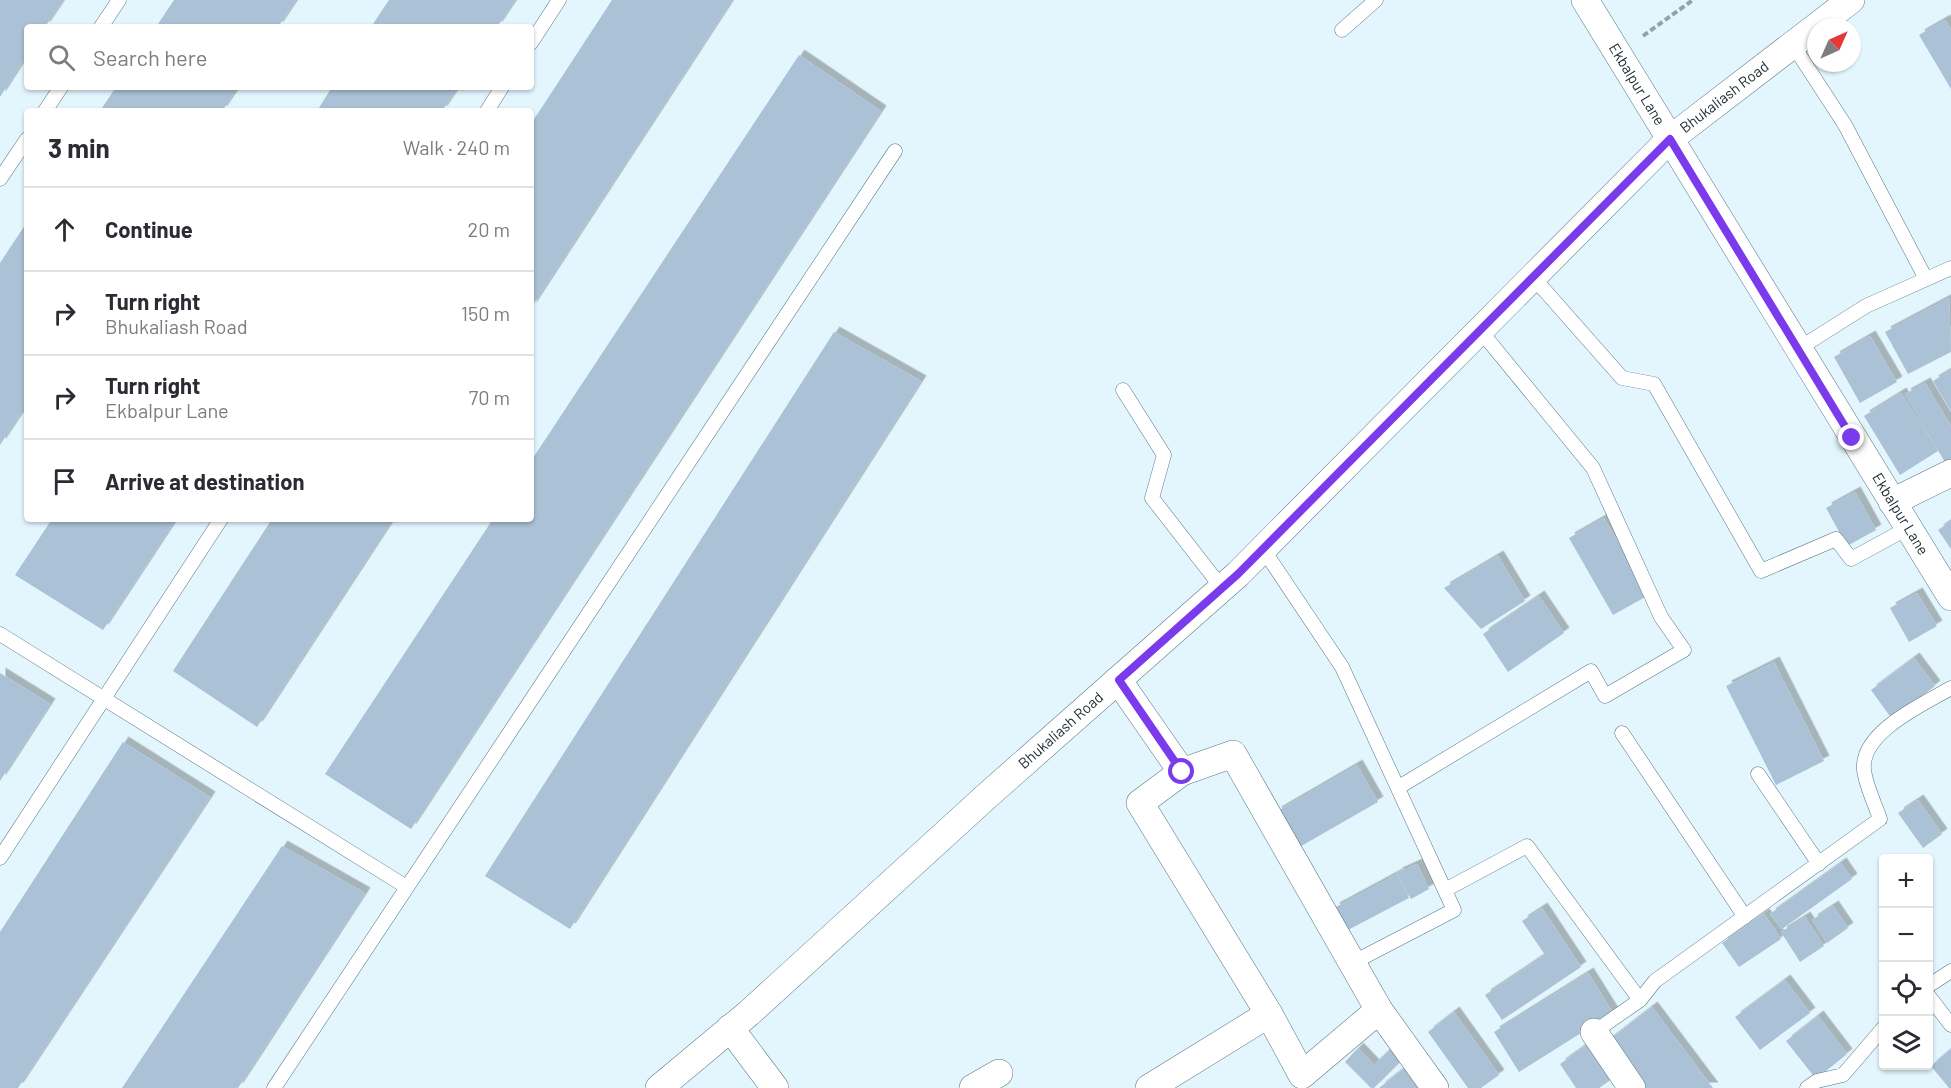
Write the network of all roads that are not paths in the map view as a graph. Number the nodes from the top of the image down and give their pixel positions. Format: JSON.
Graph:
{"nodes":[{"id":1,"x":119,"y":0,"type":"edge"},
{"id":2,"x":559,"y":0,"type":"edge"},
{"id":3,"x":1376,"y":0,"type":"edge"},
{"id":4,"x":1585,"y":0,"type":"edge"},
{"id":5,"x":1851,"y":0,"type":"edge"},
{"id":6,"x":103,"y":24,"type":"edge"},
{"id":7,"x":1342,"y":30,"type":"dead end"},
{"id":8,"x":534,"y":38,"type":"edge"},
{"id":9,"x":1792,"y":45,"type":"junction"},
{"id":10,"x":59,"y":90,"type":"edge"},
{"id":11,"x":500,"y":90,"type":"edge"},
{"id":12,"x":47,"y":108,"type":"edge"},
{"id":13,"x":489,"y":108,"type":"edge"},
{"id":14,"x":1670,"y":139,"type":"junction"},
{"id":15,"x":24,"y":143,"type":"edge"},
{"id":16,"x":895,"y":151,"type":"dead end"},
{"id":17,"x":0,"y":179,"type":"edge"},
{"id":18,"x":1951,"y":268,"type":"edge"},
{"id":19,"x":1532,"y":276,"type":"junction"},
{"id":20,"x":1926,"y":279,"type":"junction"},
{"id":21,"x":1479,"y":329,"type":"junction"},
{"id":22,"x":1798,"y":349,"type":"junction"},
{"id":23,"x":1123,"y":390,"type":"dead end"},
{"id":24,"x":1951,"y":474,"type":"edge"},
{"id":25,"x":1892,"y":502,"type":"junction"},
{"id":26,"x":219,"y":522,"type":"edge"},
{"id":27,"x":1908,"y":528,"type":"junction"},
{"id":28,"x":1263,"y":549,"type":"junction"},
{"id":29,"x":1222,"y":588,"type":"junction"},
{"id":30,"x":1951,"y":597,"type":"edge"},
{"id":31,"x":0,"y":634,"type":"edge"},
{"id":32,"x":1119,"y":680,"type":"junction"},
{"id":33,"x":1951,"y":688,"type":"edge"},
{"id":34,"x":104,"y":699,"type":"junction"},
{"id":35,"x":1622,"y":734,"type":"dead end"},
{"id":36,"x":1182,"y":772,"type":"junction"},
{"id":37,"x":1758,"y":774,"type":"dead end"},
{"id":38,"x":1399,"y":787,"type":"junction"},
{"id":39,"x":0,"y":858,"type":"edge"},
{"id":40,"x":1819,"y":864,"type":"junction"},
{"id":41,"x":405,"y":886,"type":"junction"},
{"id":42,"x":1445,"y":890,"type":"junction"},
{"id":43,"x":1745,"y":917,"type":"junction"},
{"id":44,"x":1352,"y":963,"type":"junction"},
{"id":45,"x":1951,"y":971,"type":"edge"},
{"id":46,"x":1933,"y":983,"type":"edge"},
{"id":47,"x":1640,"y":1000,"type":"junction"},
{"id":48,"x":1933,"y":1000,"type":"edge"},
{"id":49,"x":1379,"y":1010,"type":"junction"},
{"id":50,"x":1269,"y":1014,"type":"junction"},
{"id":51,"x":1951,"y":1025,"type":"edge"},
{"id":52,"x":730,"y":1028,"type":"junction"},
{"id":53,"x":1594,"y":1032,"type":"joint"},
{"id":54,"x":1879,"y":1033,"type":"edge"},
{"id":55,"x":999,"y":1073,"type":"dead end"},
{"id":56,"x":274,"y":1088,"type":"edge"},
{"id":57,"x":660,"y":1088,"type":"edge"},
{"id":58,"x":775,"y":1088,"type":"edge"},
{"id":59,"x":973,"y":1088,"type":"edge"},
{"id":60,"x":1149,"y":1088,"type":"edge"},
{"id":61,"x":1435,"y":1088,"type":"edge"},
{"id":62,"x":1632,"y":1088,"type":"edge"},
{"id":63,"x":1807,"y":1088,"type":"edge"}],
"edges":[{"from":1,"to":6,"type":"lane"},
{"from":2,"to":8,"type":"lane"},
{"from":3,"to":7,"type":"lane"},
{"from":4,"to":14,"type":"street","name":"Ekbalpur Lane"},
{"from":5,"to":9,"type":"street","name":"Bhukaliash Road"},
{"from":9,"to":14,"type":"street","name":"Bhukaliash Road"},
{"from":9,"to":20,"type":"lane"},
{"from":10,"to":12,"type":"lane"},
{"from":11,"to":13,"type":"lane"},
{"from":14,"to":19,"type":"street","name":"Bhukaliash Road"},
{"from":14,"to":22,"type":"street","name":"Ekbalpur Lane"},
{"from":15,"to":17,"type":"lane"},
{"from":16,"to":41,"type":"lane"},
{"from":18,"to":20,"type":"lane"},
{"from":19,"to":21,"type":"street","name":"Bhukaliash Road"},
{"from":19,"to":27,"type":"lane"},
{"from":20,"to":22,"type":"lane"},
{"from":21,"to":28,"type":"street","name":"Bhukaliash Road"},
{"from":21,"to":38,"type":"lane"},
{"from":22,"to":25,"type":"street","name":"Ekbalpur Lane"},
{"from":23,"to":29,"type":"lane"},
{"from":24,"to":25,"type":"street"},
{"from":25,"to":27,"type":"street","name":"Ekbalpur Lane"},
{"from":26,"to":34,"type":"lane"},
{"from":27,"to":30,"type":"street","name":"Ekbalpur Lane"},
{"from":28,"to":29,"type":"street","name":"Bhukaliash Road"},
{"from":28,"to":38,"type":"lane"},
{"from":29,"to":32,"type":"street","name":"Bhukaliash Road"},
{"from":31,"to":34,"type":"lane"},
{"from":32,"to":36,"type":"street"},
{"from":32,"to":52,"type":"street","name":"Bhukaliash Road"},
{"from":33,"to":40,"type":"lane"},
{"from":34,"to":39,"type":"lane"},
{"from":34,"to":41,"type":"lane"},
{"from":35,"to":43,"type":"lane"},
{"from":36,"to":44,"type":"street"},
{"from":36,"to":50,"type":"street"},
{"from":37,"to":40,"type":"lane"},
{"from":38,"to":42,"type":"lane"},
{"from":40,"to":43,"type":"lane"},
{"from":41,"to":56,"type":"lane"},
{"from":42,"to":44,"type":"lane"},
{"from":42,"to":47,"type":"lane"},
{"from":43,"to":47,"type":"lane"},
{"from":44,"to":49,"type":"street"},
{"from":45,"to":46,"type":"lane"},
{"from":47,"to":53,"type":"lane"},
{"from":48,"to":51,"type":"lane"},
{"from":49,"to":50,"type":"street"},
{"from":49,"to":61,"type":"street"},
{"from":50,"to":60,"type":"street"},
{"from":52,"to":57,"type":"street","name":"Bhukaliash Road"},
{"from":52,"to":58,"type":"street"},
{"from":53,"to":62,"type":"street"},
{"from":54,"to":63,"type":"lane"},
{"from":55,"to":59,"type":"street"}]}
